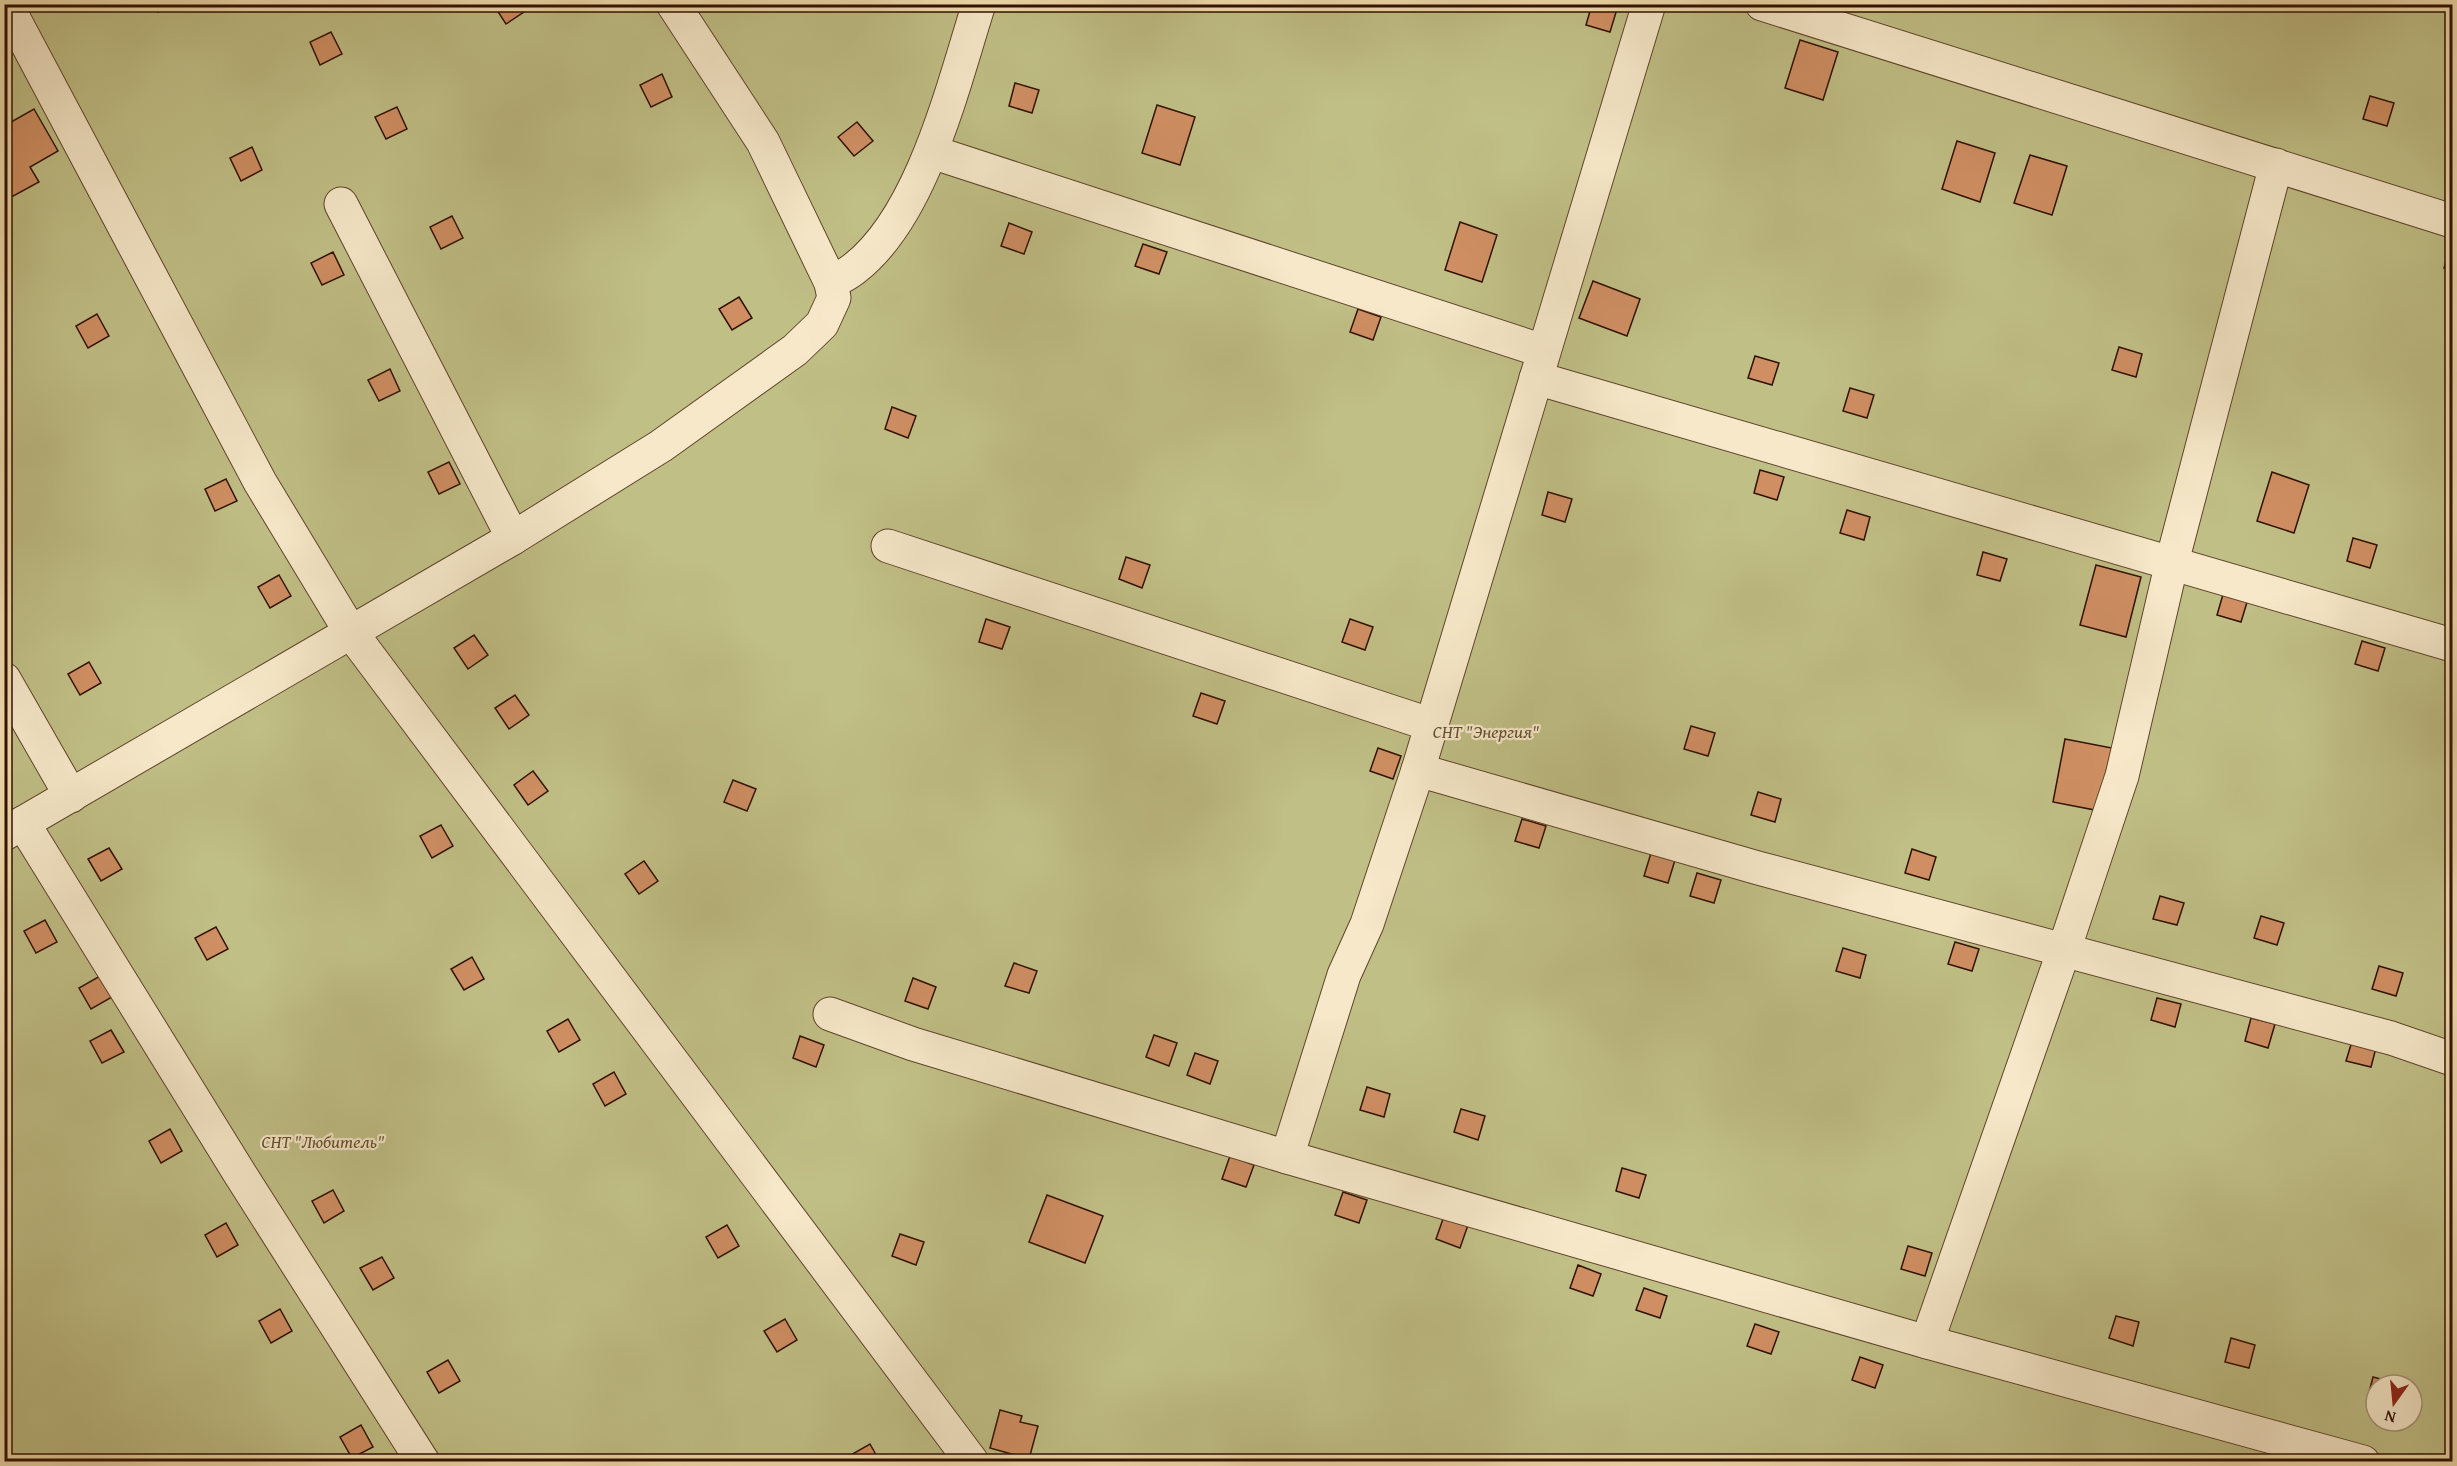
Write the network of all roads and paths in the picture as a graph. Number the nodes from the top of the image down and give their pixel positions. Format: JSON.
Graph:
{"nodes":[{"id":1,"x":6,"y":4,"type":"edge"},
{"id":2,"x":673,"y":4,"type":"edge"},
{"id":3,"x":979,"y":4,"type":"edge"},
{"id":4,"x":1649,"y":4,"type":"edge"},
{"id":5,"x":1762,"y":4,"type":"edge"},
{"id":6,"x":932,"y":152,"type":"junction"},
{"id":7,"x":2276,"y":165,"type":"junction"},
{"id":8,"x":342,"y":204,"type":"dead end"},
{"id":9,"x":2452,"y":220,"type":"edge"},
{"id":10,"x":831,"y":283,"type":"junction"},
{"id":11,"x":1539,"y":365,"type":"junction"},
{"id":12,"x":513,"y":538,"type":"junction"},
{"id":13,"x":888,"y":546,"type":"dead end"},
{"id":14,"x":2172,"y":562,"type":"junction"},
{"id":15,"x":350,"y":631,"type":"junction"},
{"id":16,"x":2452,"y":645,"type":"edge"},
{"id":17,"x":4,"y":679,"type":"edge"},
{"id":18,"x":1432,"y":725,"type":"junction"},
{"id":19,"x":1418,"y":770,"type":"junction"},
{"id":20,"x":71,"y":796,"type":"junction"},
{"id":21,"x":14,"y":829,"type":"edge"},
{"id":22,"x":2064,"y":950,"type":"junction"},
{"id":23,"x":830,"y":1014,"type":"dead end"},
{"id":24,"x":2452,"y":1059,"type":"edge"},
{"id":25,"x":1287,"y":1157,"type":"junction"},
{"id":26,"x":1927,"y":1342,"type":"junction"},
{"id":27,"x":423,"y":1461,"type":"edge"},
{"id":28,"x":972,"y":1461,"type":"edge"},
{"id":29,"x":2363,"y":1461,"type":"edge"}],
"edges":[{"from":1,"to":15,"type":"lane"},
{"from":2,"to":10,"type":"lane"},
{"from":3,"to":6,"type":"lane"},
{"from":4,"to":11,"type":"lane"},
{"from":5,"to":7,"type":"lane"},
{"from":6,"to":10,"type":"lane"},
{"from":6,"to":11,"type":"lane"},
{"from":7,"to":9,"type":"lane"},
{"from":7,"to":14,"type":"lane"},
{"from":8,"to":12,"type":"lane"},
{"from":10,"to":12,"type":"lane"},
{"from":11,"to":14,"type":"lane"},
{"from":11,"to":18,"type":"lane"},
{"from":12,"to":15,"type":"lane"},
{"from":13,"to":18,"type":"lane"},
{"from":14,"to":16,"type":"lane"},
{"from":14,"to":22,"type":"lane"},
{"from":15,"to":20,"type":"lane"},
{"from":15,"to":28,"type":"lane"},
{"from":17,"to":20,"type":"lane"},
{"from":18,"to":19,"type":"lane"},
{"from":19,"to":22,"type":"lane"},
{"from":19,"to":25,"type":"lane"},
{"from":20,"to":21,"type":"lane"},
{"from":21,"to":27,"type":"lane"},
{"from":22,"to":24,"type":"lane"},
{"from":22,"to":26,"type":"lane"},
{"from":23,"to":25,"type":"lane"},
{"from":25,"to":26,"type":"lane"},
{"from":26,"to":29,"type":"lane"}]}
